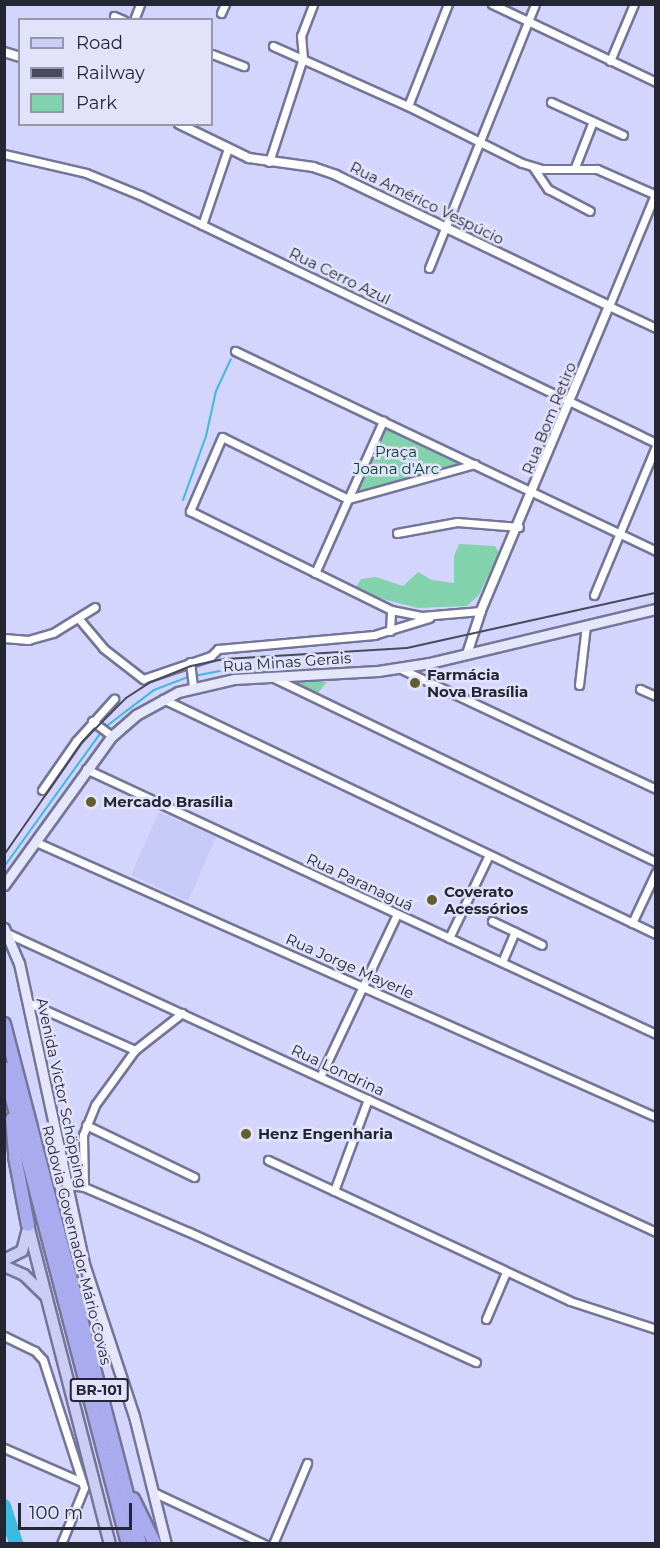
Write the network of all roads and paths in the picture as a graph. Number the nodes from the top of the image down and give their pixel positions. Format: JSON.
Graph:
{"nodes":[{"id":1,"x":225,"y":4,"type":"edge"},
{"id":2,"x":313,"y":4,"type":"edge"},
{"id":3,"x":448,"y":4,"type":"edge"},
{"id":4,"x":492,"y":4,"type":"edge"},
{"id":5,"x":535,"y":4,"type":"edge"},
{"id":6,"x":633,"y":4,"type":"edge"},
{"id":7,"x":222,"y":13,"type":"dead end"},
{"id":8,"x":114,"y":16,"type":"dead end"},
{"id":9,"x":118,"y":18,"type":"edge"},
{"id":10,"x":528,"y":22,"type":"junction"},
{"id":11,"x":273,"y":45,"type":"dead end"},
{"id":12,"x":213,"y":54,"type":"edge"},
{"id":13,"x":303,"y":58,"type":"junction"},
{"id":14,"x":610,"y":61,"type":"junction"},
{"id":15,"x":244,"y":66,"type":"dead end"},
{"id":16,"x":656,"y":82,"type":"edge"},
{"id":17,"x":550,"y":102,"type":"dead end"},
{"id":18,"x":408,"y":106,"type":"junction"},
{"id":19,"x":593,"y":121,"type":"junction"},
{"id":20,"x":183,"y":126,"type":"edge"},
{"id":21,"x":623,"y":135,"type":"dead end"},
{"id":22,"x":480,"y":142,"type":"junction"},
{"id":23,"x":228,"y":148,"type":"junction"},
{"id":24,"x":4,"y":154,"type":"edge"},
{"id":25,"x":269,"y":162,"type":"junction"},
{"id":26,"x":533,"y":167,"type":"junction"},
{"id":27,"x":575,"y":167,"type":"junction"},
{"id":28,"x":655,"y":194,"type":"edge"},
{"id":29,"x":590,"y":211,"type":"dead end"},
{"id":30,"x":202,"y":225,"type":"junction"},
{"id":31,"x":445,"y":227,"type":"junction"},
{"id":32,"x":429,"y":268,"type":"dead end"},
{"id":33,"x":609,"y":306,"type":"junction"},
{"id":34,"x":656,"y":328,"type":"edge"},
{"id":35,"x":235,"y":351,"type":"dead end"},
{"id":36,"x":570,"y":402,"type":"junction"},
{"id":37,"x":382,"y":421,"type":"junction"},
{"id":38,"x":656,"y":445,"type":"edge"},
{"id":39,"x":475,"y":464,"type":"junction"},
{"id":40,"x":533,"y":492,"type":"junction"},
{"id":41,"x":348,"y":499,"type":"junction"},
{"id":42,"x":519,"y":527,"type":"junction"},
{"id":43,"x":397,"y":533,"type":"dead end"},
{"id":44,"x":619,"y":533,"type":"junction"},
{"id":45,"x":656,"y":551,"type":"edge"},
{"id":46,"x":315,"y":573,"type":"junction"},
{"id":47,"x":594,"y":595,"type":"dead end"},
{"id":48,"x":95,"y":607,"type":"dead end"},
{"id":49,"x":391,"y":609,"type":"junction"},
{"id":50,"x":656,"y":609,"type":"edge"},
{"id":51,"x":480,"y":611,"type":"junction"},
{"id":52,"x":434,"y":616,"type":"junction"},
{"id":53,"x":79,"y":619,"type":"junction"},
{"id":54,"x":586,"y":625,"type":"junction"},
{"id":55,"x":390,"y":631,"type":"junction"},
{"id":56,"x":4,"y":638,"type":"edge"},
{"id":57,"x":467,"y":654,"type":"junction"},
{"id":58,"x":190,"y":662,"type":"junction"},
{"id":59,"x":399,"y":668,"type":"junction"},
{"id":60,"x":272,"y":676,"type":"junction"},
{"id":61,"x":579,"y":686,"type":"dead end"},
{"id":62,"x":193,"y":687,"type":"junction"},
{"id":63,"x":640,"y":689,"type":"dead end"},
{"id":64,"x":656,"y":696,"type":"edge"},
{"id":65,"x":114,"y":699,"type":"dead end"},
{"id":66,"x":163,"y":699,"type":"junction"},
{"id":67,"x":92,"y":721,"type":"junction"},
{"id":68,"x":112,"y":736,"type":"junction"},
{"id":69,"x":86,"y":769,"type":"junction"},
{"id":70,"x":656,"y":789,"type":"edge"},
{"id":71,"x":42,"y":790,"type":"dead end"},
{"id":72,"x":36,"y":842,"type":"junction"},
{"id":73,"x":489,"y":855,"type":"junction"},
{"id":74,"x":656,"y":862,"type":"edge"},
{"id":75,"x":656,"y":872,"type":"edge"},
{"id":76,"x":4,"y":885,"type":"edge"},
{"id":77,"x":397,"y":914,"type":"junction"},
{"id":78,"x":492,"y":921,"type":"dead end"},
{"id":79,"x":632,"y":923,"type":"junction"},
{"id":80,"x":7,"y":931,"type":"edge"},
{"id":81,"x":515,"y":932,"type":"junction"},
{"id":82,"x":656,"y":934,"type":"edge"},
{"id":83,"x":449,"y":938,"type":"junction"},
{"id":84,"x":542,"y":945,"type":"dead end"},
{"id":85,"x":502,"y":962,"type":"junction"},
{"id":86,"x":363,"y":986,"type":"junction"},
{"id":87,"x":27,"y":1002,"type":"junction"},
{"id":88,"x":183,"y":1013,"type":"junction"},
{"id":89,"x":4,"y":1024,"type":"edge"},
{"id":90,"x":656,"y":1034,"type":"edge"},
{"id":91,"x":135,"y":1050,"type":"junction"},
{"id":92,"x":4,"y":1068,"type":"edge"},
{"id":93,"x":320,"y":1077,"type":"junction"},
{"id":94,"x":10,"y":1088,"type":"junction"},
{"id":95,"x":368,"y":1099,"type":"junction"},
{"id":96,"x":655,"y":1116,"type":"edge"},
{"id":97,"x":86,"y":1125,"type":"junction"},
{"id":98,"x":268,"y":1160,"type":"dead end"},
{"id":99,"x":194,"y":1177,"type":"dead end"},
{"id":100,"x":66,"y":1185,"type":"junction"},
{"id":101,"x":84,"y":1187,"type":"junction"},
{"id":102,"x":334,"y":1191,"type":"junction"},
{"id":103,"x":28,"y":1225,"type":"junction"},
{"id":104,"x":656,"y":1232,"type":"edge"},
{"id":105,"x":4,"y":1260,"type":"edge"},
{"id":106,"x":4,"y":1266,"type":"edge"},
{"id":107,"x":506,"y":1272,"type":"junction"},
{"id":108,"x":47,"y":1298,"type":"junction"},
{"id":109,"x":486,"y":1319,"type":"dead end"},
{"id":110,"x":656,"y":1329,"type":"edge"},
{"id":111,"x":4,"y":1336,"type":"edge"},
{"id":112,"x":476,"y":1362,"type":"dead end"},
{"id":113,"x":4,"y":1448,"type":"edge"},
{"id":114,"x":307,"y":1462,"type":"dead end"},
{"id":115,"x":116,"y":1477,"type":"junction"},
{"id":116,"x":82,"y":1482,"type":"junction"},
{"id":117,"x":153,"y":1492,"type":"junction"},
{"id":118,"x":61,"y":1544,"type":"edge"},
{"id":119,"x":110,"y":1544,"type":"edge"},
{"id":120,"x":120,"y":1544,"type":"edge"},
{"id":121,"x":128,"y":1544,"type":"edge"},
{"id":122,"x":140,"y":1544,"type":"edge"},
{"id":123,"x":155,"y":1544,"type":"edge"},
{"id":124,"x":166,"y":1544,"type":"edge"},
{"id":125,"x":264,"y":1544,"type":"edge"},
{"id":126,"x":273,"y":1544,"type":"edge"}],
"edges":[{"from":1,"to":7,"type":"street"},
{"from":2,"to":13,"type":"street"},
{"from":3,"to":18,"type":"street"},
{"from":4,"to":10,"type":"street"},
{"from":5,"to":10,"type":"street"},
{"from":6,"to":14,"type":"street"},
{"from":8,"to":9,"type":"street"},
{"from":10,"to":14,"type":"street"},
{"from":10,"to":22,"type":"street"},
{"from":11,"to":13,"type":"street"},
{"from":12,"to":15,"type":"street"},
{"from":13,"to":18,"type":"street"},
{"from":13,"to":25,"type":"street"},
{"from":14,"to":16,"type":"street"},
{"from":17,"to":19,"type":"street"},
{"from":18,"to":22,"type":"street"},
{"from":19,"to":21,"type":"street"},
{"from":19,"to":27,"type":"street"},
{"from":20,"to":23,"type":"street","name":"Rua Américo Vespúcio"},
{"from":22,"to":26,"type":"street"},
{"from":22,"to":31,"type":"street"},
{"from":23,"to":25,"type":"street","name":"Rua Américo Vespúcio"},
{"from":23,"to":30,"type":"street"},
{"from":24,"to":30,"type":"street","name":"Rua Cerro Azul"},
{"from":25,"to":31,"type":"street","name":"Rua Américo Vespúcio"},
{"from":26,"to":27,"type":"street"},
{"from":26,"to":29,"type":"street"},
{"from":27,"to":28,"type":"street"},
{"from":28,"to":33,"type":"street","name":"Rua Bom Retiro"},
{"from":30,"to":36,"type":"street","name":"Rua Cerro Azul"},
{"from":31,"to":32,"type":"street"},
{"from":31,"to":33,"type":"street","name":"Rua Américo Vespúcio"},
{"from":33,"to":34,"type":"street","name":"Rua Américo Vespúcio"},
{"from":33,"to":36,"type":"street","name":"Rua Bom Retiro"},
{"from":35,"to":37,"type":"street"},
{"from":36,"to":38,"type":"street","name":"Rua Cerro Azul"},
{"from":36,"to":40,"type":"street","name":"Rua Bom Retiro"},
{"from":37,"to":39,"type":"street"},
{"from":37,"to":41,"type":"street"},
{"from":38,"to":44,"type":"street"},
{"from":39,"to":40,"type":"street"},
{"from":39,"to":41,"type":"street"},
{"from":40,"to":42,"type":"street","name":"Rua Bom Retiro"},
{"from":40,"to":44,"type":"street"},
{"from":41,"to":46,"type":"street"},
{"from":41,"to":46,"type":"street"},
{"from":42,"to":43,"type":"street"},
{"from":42,"to":51,"type":"street","name":"Rua Bom Retiro"},
{"from":44,"to":45,"type":"street"},
{"from":44,"to":47,"type":"street"},
{"from":46,"to":49,"type":"street"},
{"from":48,"to":53,"type":"street"},
{"from":49,"to":52,"type":"street"},
{"from":49,"to":55,"type":"street"},
{"from":50,"to":54,"type":"main road","name":"Rua Minas Gerais"},
{"from":51,"to":52,"type":"street"},
{"from":51,"to":57,"type":"street","name":"Rua Bom Retiro"},
{"from":52,"to":55,"type":"street"},
{"from":53,"to":56,"type":"street"},
{"from":53,"to":58,"type":"street"},
{"from":54,"to":57,"type":"main road","name":"Rua Minas Gerais"},
{"from":54,"to":61,"type":"street"},
{"from":55,"to":58,"type":"street"},
{"from":57,"to":59,"type":"main road","name":"Rua Minas Gerais"},
{"from":58,"to":62,"type":"street"},
{"from":59,"to":60,"type":"main road","name":"Rua Minas Gerais"},
{"from":59,"to":70,"type":"street"},
{"from":60,"to":62,"type":"main road","name":"Rua Minas Gerais"},
{"from":60,"to":74,"type":"street"},
{"from":62,"to":66,"type":"main road","name":"Rua Minas Gerais"},
{"from":63,"to":64,"type":"street"},
{"from":65,"to":67,"type":"street"},
{"from":66,"to":68,"type":"main road","name":"Rua Minas Gerais"},
{"from":66,"to":73,"type":"street"},
{"from":67,"to":68,"type":"street"},
{"from":67,"to":71,"type":"street"},
{"from":68,"to":69,"type":"main road","name":"Rua Minas Gerais"},
{"from":69,"to":72,"type":"main road","name":"Rua Minas Gerais"},
{"from":69,"to":77,"type":"street","name":"Rua Paranaguá"},
{"from":72,"to":76,"type":"main road","name":"Rua Minas Gerais"},
{"from":72,"to":86,"type":"street","name":"Rua Jorge Mayerle"},
{"from":73,"to":79,"type":"street"},
{"from":73,"to":83,"type":"street"},
{"from":75,"to":79,"type":"street"},
{"from":77,"to":83,"type":"street","name":"Rua Paranaguá"},
{"from":77,"to":86,"type":"street"},
{"from":78,"to":81,"type":"street"},
{"from":79,"to":82,"type":"street"},
{"from":80,"to":87,"type":"main road","name":"Avenida Victor Schöpping"},
{"from":80,"to":88,"type":"street","name":"Rua Londrina"},
{"from":81,"to":84,"type":"street"},
{"from":81,"to":85,"type":"street"},
{"from":83,"to":85,"type":"street","name":"Rua Paranaguá"},
{"from":85,"to":90,"type":"street","name":"Rua Paranaguá"},
{"from":86,"to":93,"type":"street"},
{"from":86,"to":96,"type":"street","name":"Rua Jorge Mayerle"},
{"from":87,"to":91,"type":"street"},
{"from":87,"to":100,"type":"main road","name":"Avenida Victor Schöpping"},
{"from":88,"to":91,"type":"street"},
{"from":88,"to":93,"type":"street","name":"Rua Londrina"},
{"from":89,"to":115,"type":"highway","name":"Rodovia Governador Mário Covas","number":"BR-101"},
{"from":91,"to":97,"type":"street"},
{"from":92,"to":94,"type":"highway","name":"Rodovia Governador Mário Covas","number":"BR-101"},
{"from":93,"to":95,"type":"street","name":"Rua Londrina"},
{"from":94,"to":103,"type":"highway"},
{"from":94,"to":115,"type":"highway","name":"Rodovia Governador Mário Covas","number":"BR-101"},
{"from":95,"to":102,"type":"street"},
{"from":95,"to":104,"type":"street","name":"Rua Londrina"},
{"from":97,"to":99,"type":"street"},
{"from":97,"to":101,"type":"street"},
{"from":98,"to":102,"type":"street"},
{"from":100,"to":101,"type":"street"},
{"from":100,"to":117,"type":"main road","name":"Avenida Victor Schöpping"},
{"from":101,"to":112,"type":"street"},
{"from":102,"to":107,"type":"street"},
{"from":103,"to":105,"type":"main road"},
{"from":103,"to":108,"type":"main road"},
{"from":106,"to":108,"type":"main road"},
{"from":107,"to":109,"type":"street"},
{"from":107,"to":110,"type":"street"},
{"from":108,"to":119,"type":"main road"},
{"from":111,"to":116,"type":"street"},
{"from":113,"to":116,"type":"street"},
{"from":114,"to":126,"type":"street"},
{"from":115,"to":120,"type":"highway"},
{"from":115,"to":121,"type":"highway","name":"Rodovia Governador Mário Covas","number":"BR-101"},
{"from":115,"to":122,"type":"highway","name":"Rodovia Governador Mário Covas","number":"BR-101"},
{"from":115,"to":123,"type":"highway"},
{"from":116,"to":118,"type":"street"},
{"from":117,"to":124,"type":"main road","name":"Avenida Victor Schöpping"},
{"from":117,"to":125,"type":"street"}]}
